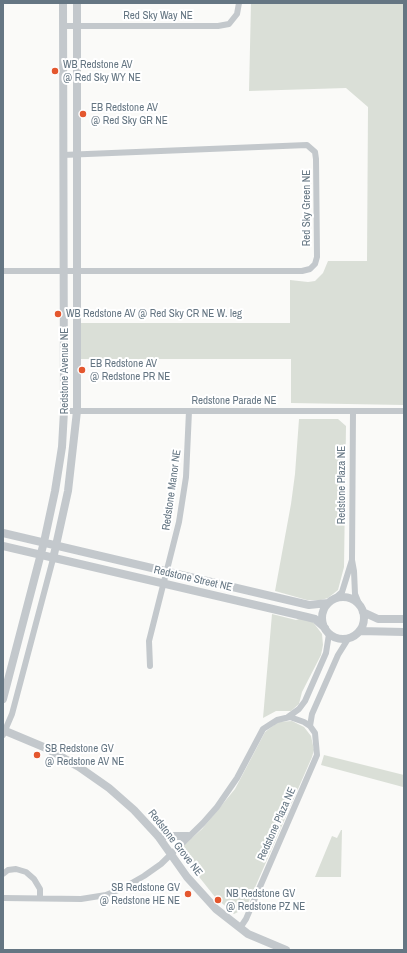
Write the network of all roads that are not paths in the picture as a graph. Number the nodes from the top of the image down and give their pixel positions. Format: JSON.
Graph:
{"nodes":[{"id":1,"x":63,"y":3,"type":"edge"},
{"id":2,"x":77,"y":3,"type":"edge"},
{"id":3,"x":239,"y":3,"type":"edge"},
{"id":4,"x":63,"y":26,"type":"junction"},
{"id":5,"x":77,"y":26,"type":"junction"},
{"id":6,"x":77,"y":154,"type":"junction"},
{"id":7,"x":63,"y":155,"type":"junction"},
{"id":8,"x":3,"y":271,"type":"edge"},
{"id":9,"x":63,"y":271,"type":"junction"},
{"id":10,"x":77,"y":272,"type":"junction"},
{"id":11,"x":64,"y":411,"type":"junction"},
{"id":12,"x":76,"y":411,"type":"junction"},
{"id":13,"x":189,"y":411,"type":"junction"},
{"id":14,"x":353,"y":411,"type":"junction"},
{"id":15,"x":404,"y":411,"type":"edge"},
{"id":16,"x":3,"y":533,"type":"edge"},
{"id":17,"x":44,"y":542,"type":"junction"},
{"id":18,"x":57,"y":545,"type":"junction"},
{"id":19,"x":3,"y":546,"type":"edge"},
{"id":20,"x":41,"y":556,"type":"junction"},
{"id":21,"x":53,"y":559,"type":"junction"},
{"id":22,"x":352,"y":560,"type":"junction"},
{"id":23,"x":168,"y":570,"type":"junction"},
{"id":24,"x":163,"y":584,"type":"junction"},
{"id":25,"x":331,"y":601,"type":"junction"},
{"id":26,"x":362,"y":609,"type":"junction"},
{"id":27,"x":404,"y":619,"type":"edge"},
{"id":28,"x":327,"y":631,"type":"junction"},
{"id":29,"x":360,"y":631,"type":"junction"},
{"id":30,"x":404,"y":632,"type":"edge"},
{"id":31,"x":348,"y":639,"type":"junction"},
{"id":32,"x":150,"y":666,"type":"dead end"},
{"id":33,"x":3,"y":699,"type":"edge"},
{"id":34,"x":288,"y":717,"type":"junction"},
{"id":35,"x":310,"y":726,"type":"junction"},
{"id":36,"x":4,"y":732,"type":"edge"},
{"id":37,"x":158,"y":836,"type":"junction"},
{"id":38,"x":188,"y":836,"type":"junction"},
{"id":39,"x":170,"y":854,"type":"junction"},
{"id":40,"x":3,"y":874,"type":"edge"},
{"id":41,"x":3,"y":898,"type":"edge"},
{"id":42,"x":40,"y":898,"type":"junction"},
{"id":43,"x":240,"y":928,"type":"junction"},
{"id":44,"x":286,"y":950,"type":"edge"}],
"edges":[{"from":1,"to":4,"type":"street","name":"Redstone Avenue NE"},
{"from":2,"to":5,"type":"street","name":"Redstone Avenue NE"},
{"from":3,"to":5,"type":"street","name":"Red Sky Way NE"},
{"from":4,"to":5,"type":"street","name":"Red Sky Way NE"},
{"from":4,"to":7,"type":"street","name":"Redstone Avenue NE"},
{"from":5,"to":6,"type":"street","name":"Redstone Avenue NE"},
{"from":6,"to":7,"type":"street","name":"Red Sky Green NE"},
{"from":6,"to":10,"type":"street","name":"Redstone Avenue NE"},
{"from":6,"to":10,"type":"street","name":"Red Sky Green NE"},
{"from":7,"to":9,"type":"street","name":"Redstone Avenue NE"},
{"from":8,"to":9,"type":"street","name":"Red Sky Green NE"},
{"from":9,"to":10,"type":"street","name":"Red Sky Green NE"},
{"from":9,"to":11,"type":"street","name":"Redstone Avenue NE"},
{"from":10,"to":12,"type":"street","name":"Redstone Avenue NE"},
{"from":11,"to":12,"type":"street","name":"Redstone Parade NE"},
{"from":11,"to":17,"type":"street","name":"Redstone Avenue NE"},
{"from":12,"to":13,"type":"street","name":"Redstone Parade NE"},
{"from":12,"to":18,"type":"street","name":"Redstone Avenue NE"},
{"from":13,"to":14,"type":"street","name":"Redstone Parade NE"},
{"from":13,"to":23,"type":"street","name":"Redstone Manor NE"},
{"from":14,"to":15,"type":"street","name":"Redstone Parade NE"},
{"from":14,"to":22,"type":"street","name":"Redstone Plaza NE"},
{"from":16,"to":17,"type":"street","name":"Redstone Street NE"},
{"from":17,"to":18,"type":"street","name":"Redstone Street NE"},
{"from":17,"to":20,"type":"street","name":"Redstone Avenue NE"},
{"from":18,"to":21,"type":"street","name":"Redstone Avenue NE"},
{"from":18,"to":23,"type":"street","name":"Redstone Street NE"},
{"from":19,"to":20,"type":"street","name":"Redstone Street NE"},
{"from":20,"to":21,"type":"street","name":"Redstone Street NE"},
{"from":20,"to":33,"type":"street","name":"Redstone Avenue NE"},
{"from":21,"to":24,"type":"street","name":"Redstone Street NE"},
{"from":21,"to":36,"type":"street","name":"Redstone Avenue NE"},
{"from":22,"to":25,"type":"street","name":"Redstone Plaza NE"},
{"from":22,"to":26,"type":"street","name":"Redstone Plaza NE"},
{"from":23,"to":24,"type":"street","name":"Redstone Manor NE"},
{"from":23,"to":25,"type":"street","name":"Redstone Street NE"},
{"from":24,"to":28,"type":"street","name":"Redstone Street NE"},
{"from":24,"to":32,"type":"street","name":"Redstone Manor NE"},
{"from":25,"to":26,"type":"street"},
{"from":25,"to":28,"type":"street"},
{"from":26,"to":27,"type":"street"},
{"from":26,"to":29,"type":"street"},
{"from":28,"to":31,"type":"street"},
{"from":28,"to":34,"type":"street"},
{"from":29,"to":30,"type":"street"},
{"from":29,"to":31,"type":"street"},
{"from":31,"to":35,"type":"street"},
{"from":34,"to":35,"type":"street"},
{"from":34,"to":38,"type":"street"},
{"from":35,"to":43,"type":"street","name":"Redstone Plaza NE"},
{"from":36,"to":37,"type":"street","name":"Redstone Grove NE"},
{"from":37,"to":38,"type":"street"},
{"from":37,"to":39,"type":"street","name":"Redstone Grove NE"},
{"from":38,"to":39,"type":"street"},
{"from":39,"to":42,"type":"street"},
{"from":39,"to":43,"type":"street","name":"Redstone Grove NE"},
{"from":40,"to":42,"type":"street"},
{"from":41,"to":42,"type":"street"},
{"from":43,"to":44,"type":"street","name":"Redstone Grove NE"}]}
